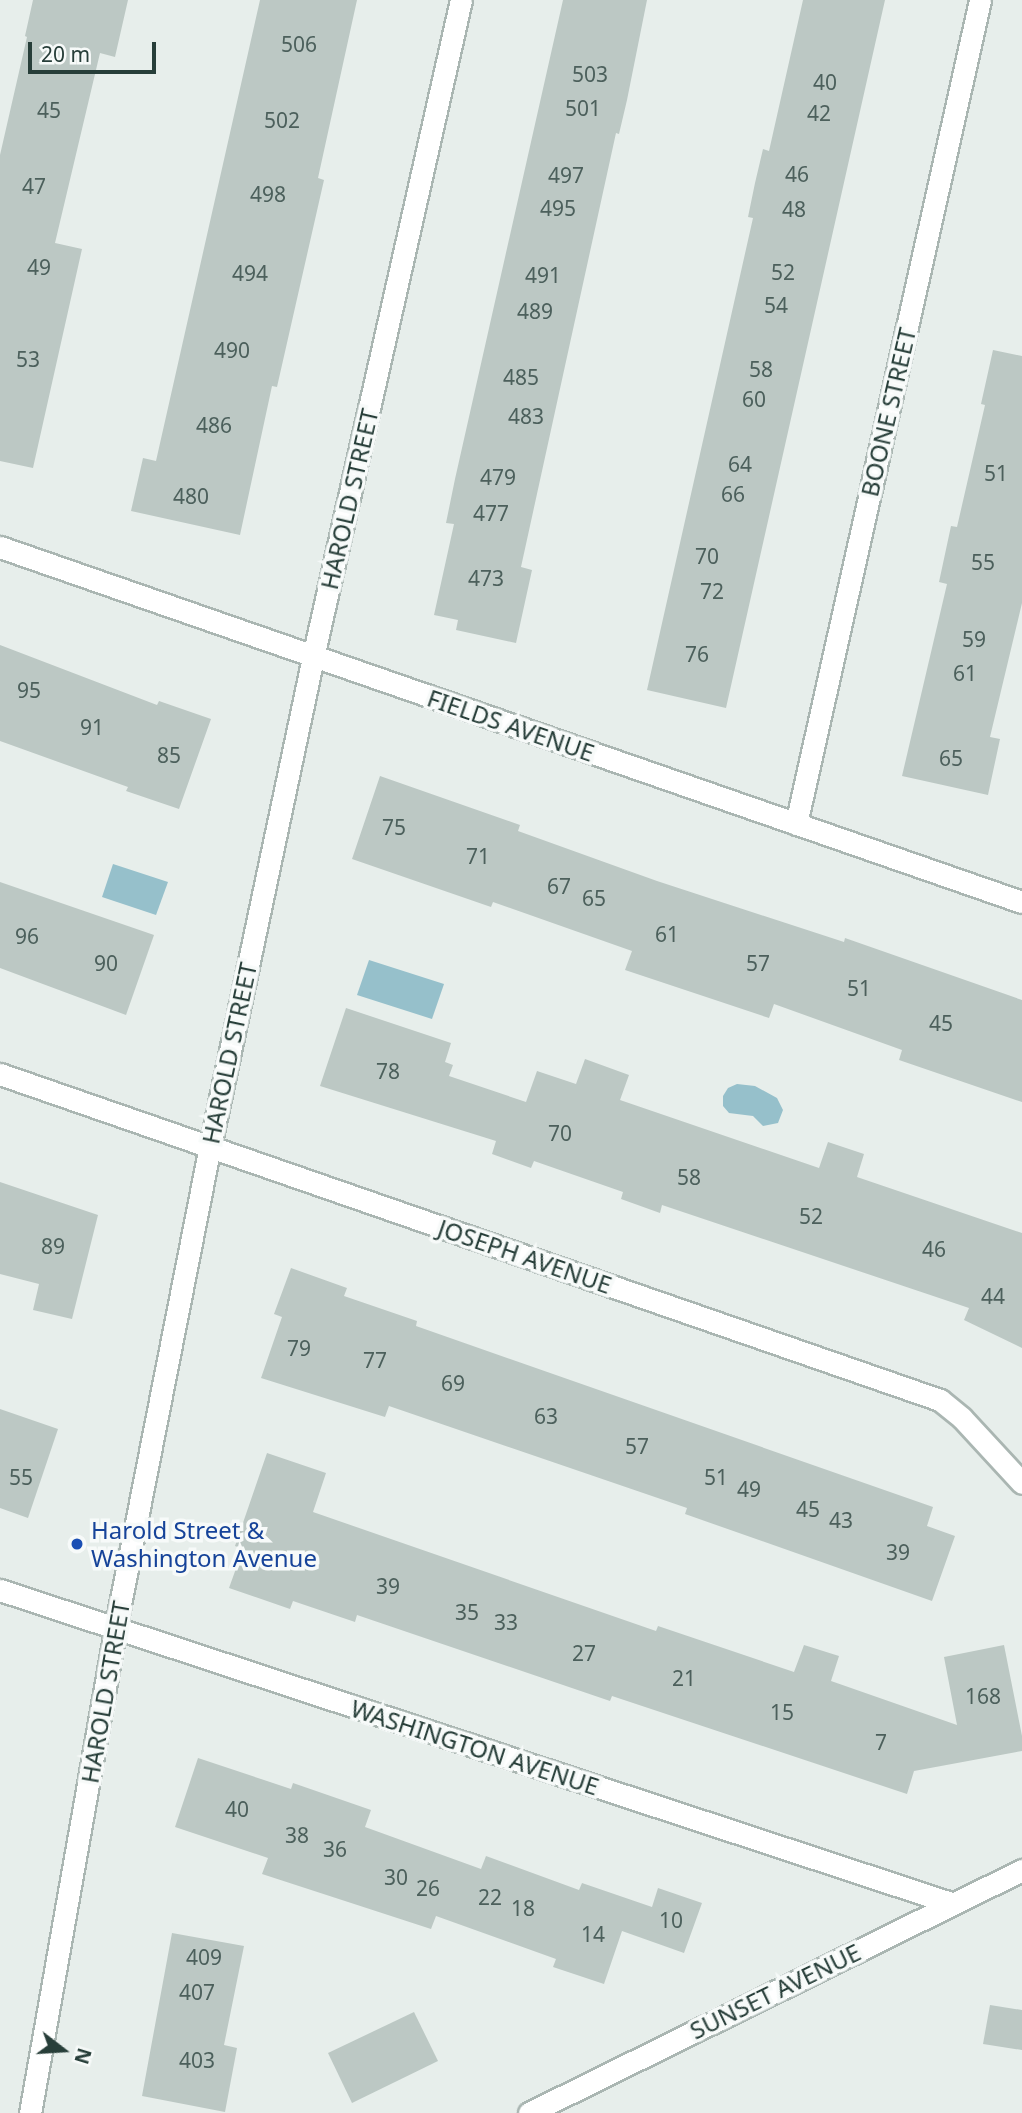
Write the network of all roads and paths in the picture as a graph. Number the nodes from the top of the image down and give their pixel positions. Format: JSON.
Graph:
{"nodes":[{"id":1,"x":461,"y":0,"type":"edge"},
{"id":2,"x":980,"y":0,"type":"edge"},
{"id":3,"x":0,"y":547,"type":"edge"},
{"id":4,"x":313,"y":657,"type":"junction"},
{"id":5,"x":796,"y":824,"type":"junction"},
{"id":6,"x":1022,"y":902,"type":"edge"},
{"id":7,"x":0,"y":1074,"type":"edge"},
{"id":8,"x":210,"y":1146,"type":"junction"},
{"id":9,"x":1022,"y":1483,"type":"edge"},
{"id":10,"x":0,"y":1590,"type":"edge"},
{"id":11,"x":116,"y":1630,"type":"junction"},
{"id":12,"x":1022,"y":1870,"type":"edge"},
{"id":13,"x":951,"y":1903,"type":"junction"},
{"id":14,"x":30,"y":2113,"type":"edge"},
{"id":15,"x":529,"y":2113,"type":"edge"}],
"edges":[{"from":1,"to":4,"type":"street","name":"HAROLD STREET"},
{"from":2,"to":5,"type":"street","name":"BOONE STREET"},
{"from":3,"to":4,"type":"street","name":"FIELDS AVENUE"},
{"from":4,"to":5,"type":"street","name":"FIELDS AVENUE"},
{"from":4,"to":8,"type":"street","name":"HAROLD STREET"},
{"from":5,"to":6,"type":"street","name":"FIELDS AVENUE"},
{"from":7,"to":8,"type":"street","name":"JOSEPH AVENUE"},
{"from":8,"to":9,"type":"street","name":"JOSEPH AVENUE"},
{"from":8,"to":11,"type":"street","name":"HAROLD STREET"},
{"from":10,"to":11,"type":"street","name":"WASHINGTON AVENUE"},
{"from":11,"to":13,"type":"street","name":"WASHINGTON AVENUE"},
{"from":11,"to":14,"type":"street","name":"HAROLD STREET"},
{"from":12,"to":13,"type":"street","name":"SUNSET AVENUE"},
{"from":13,"to":15,"type":"street","name":"SUNSET AVENUE"}]}
